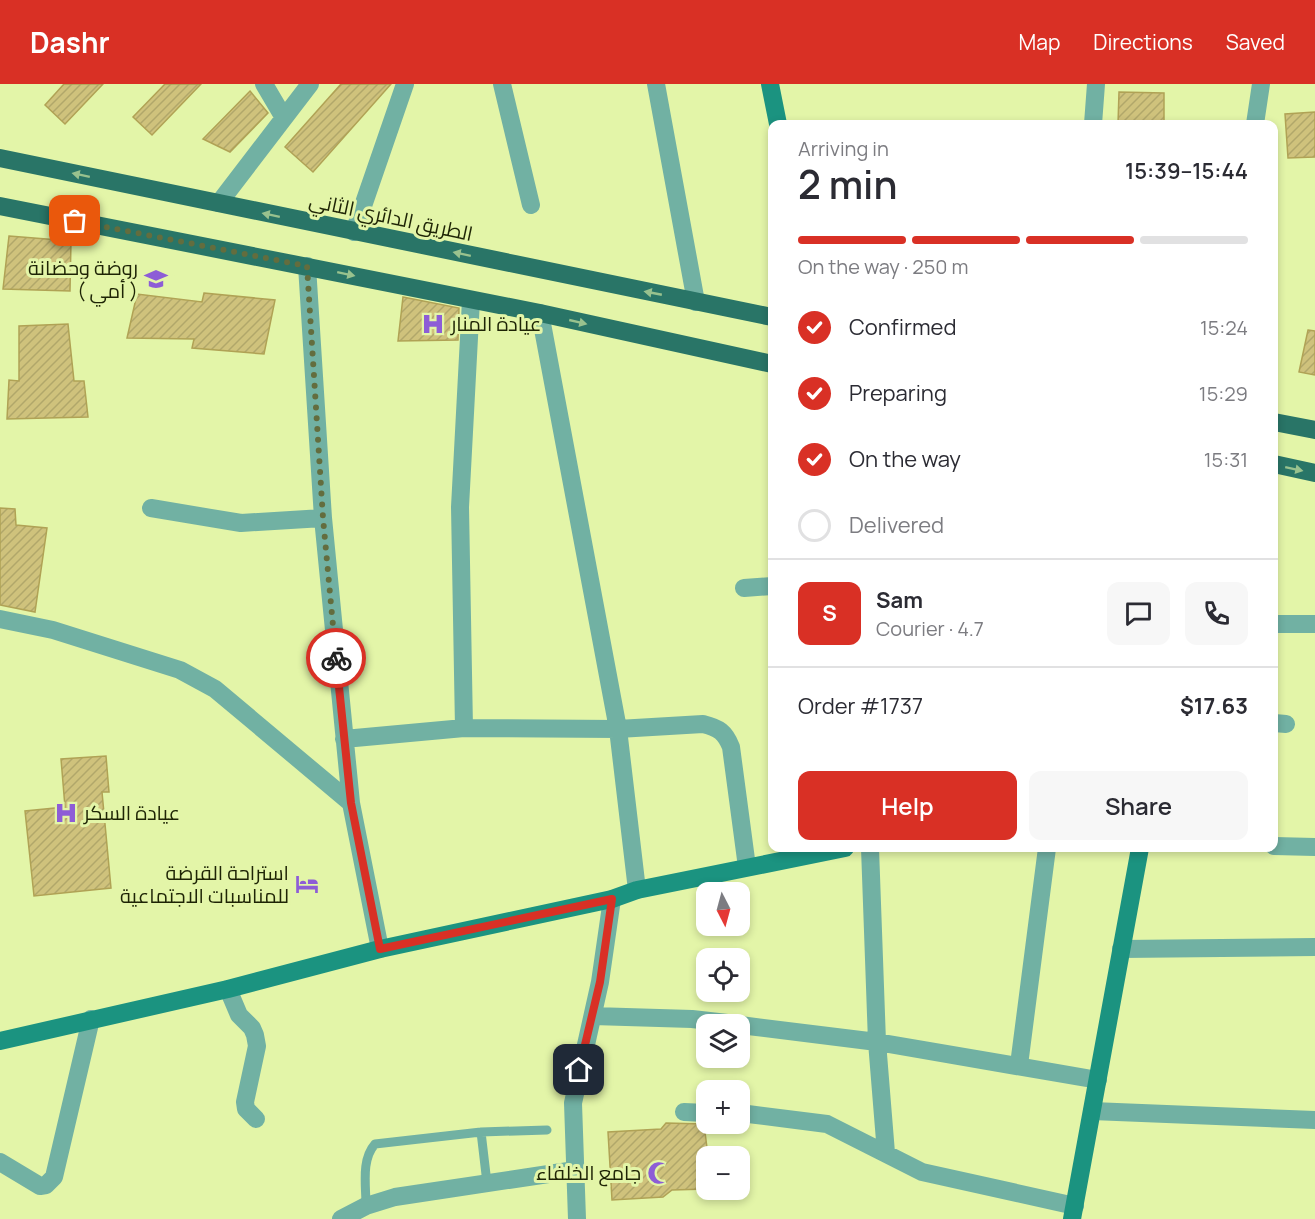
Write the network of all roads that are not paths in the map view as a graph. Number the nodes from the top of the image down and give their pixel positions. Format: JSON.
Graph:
{"nodes":[{"id":1,"x":264,"y":84,"type":"edge"},
{"id":2,"x":310,"y":84,"type":"edge"},
{"id":3,"x":405,"y":84,"type":"edge"},
{"id":4,"x":502,"y":84,"type":"edge"},
{"id":5,"x":656,"y":84,"type":"edge"},
{"id":6,"x":770,"y":84,"type":"edge"},
{"id":7,"x":1096,"y":84,"type":"edge"},
{"id":8,"x":1261,"y":84,"type":"edge"},
{"id":9,"x":284,"y":118,"type":"junction"},
{"id":10,"x":777,"y":120,"type":"edge"},
{"id":11,"x":1093,"y":120,"type":"edge"},
{"id":12,"x":1256,"y":120,"type":"edge"},
{"id":13,"x":0,"y":158,"type":"edge"},
{"id":14,"x":219,"y":203,"type":"junction"},
{"id":15,"x":531,"y":205,"type":"dead end"},
{"id":16,"x":2,"y":210,"type":"edge"},
{"id":17,"x":354,"y":232,"type":"junction"},
{"id":18,"x":307,"y":266,"type":"junction"},
{"id":19,"x":471,"y":300,"type":"junction"},
{"id":20,"x":696,"y":302,"type":"junction"},
{"id":21,"x":540,"y":313,"type":"junction"},
{"id":22,"x":768,"y":316,"type":"edge"},
{"id":23,"x":768,"y":363,"type":"edge"},
{"id":24,"x":1278,"y":423,"type":"edge"},
{"id":25,"x":1315,"y":430,"type":"edge"},
{"id":26,"x":1278,"y":465,"type":"edge"},
{"id":27,"x":1315,"y":473,"type":"edge"},
{"id":28,"x":151,"y":508,"type":"dead end"},
{"id":29,"x":323,"y":518,"type":"junction"},
{"id":30,"x":768,"y":586,"type":"edge"},
{"id":31,"x":744,"y":588,"type":"dead end"},
{"id":32,"x":0,"y":619,"type":"edge"},
{"id":33,"x":1278,"y":624,"type":"edge"},
{"id":34,"x":1315,"y":624,"type":"edge"},
{"id":35,"x":464,"y":728,"type":"junction"},
{"id":36,"x":618,"y":729,"type":"junction"},
{"id":37,"x":344,"y":739,"type":"junction"},
{"id":38,"x":351,"y":803,"type":"junction"},
{"id":39,"x":1278,"y":846,"type":"edge"},
{"id":40,"x":1315,"y":847,"type":"edge"},
{"id":41,"x":824,"y":852,"type":"edge"},
{"id":42,"x":870,"y":852,"type":"edge"},
{"id":43,"x":1046,"y":852,"type":"edge"},
{"id":44,"x":1139,"y":852,"type":"edge"},
{"id":45,"x":747,"y":867,"type":"junction"},
{"id":46,"x":637,"y":890,"type":"junction"},
{"id":47,"x":612,"y":899,"type":"junction"},
{"id":48,"x":1315,"y":946,"type":"edge"},
{"id":49,"x":380,"y":949,"type":"junction"},
{"id":50,"x":1121,"y":949,"type":"junction"},
{"id":51,"x":228,"y":989,"type":"junction"},
{"id":52,"x":593,"y":1016,"type":"junction"},
{"id":53,"x":91,"y":1019,"type":"junction"},
{"id":54,"x":696,"y":1020,"type":"edge"},
{"id":55,"x":750,"y":1026,"type":"edge"},
{"id":56,"x":0,"y":1041,"type":"edge"},
{"id":57,"x":877,"y":1042,"type":"junction"},
{"id":58,"x":1018,"y":1065,"type":"junction"},
{"id":59,"x":1098,"y":1080,"type":"junction"},
{"id":60,"x":1092,"y":1111,"type":"junction"},
{"id":61,"x":684,"y":1112,"type":"dead end"},
{"id":62,"x":696,"y":1113,"type":"edge"},
{"id":63,"x":750,"y":1114,"type":"edge"},
{"id":64,"x":256,"y":1119,"type":"dead end"},
{"id":65,"x":1315,"y":1120,"type":"edge"},
{"id":66,"x":547,"y":1130,"type":"dead end"},
{"id":67,"x":481,"y":1132,"type":"junction"},
{"id":68,"x":885,"y":1153,"type":"junction"},
{"id":69,"x":0,"y":1162,"type":"edge"},
{"id":70,"x":575,"y":1170,"type":"junction"},
{"id":71,"x":488,"y":1183,"type":"junction"},
{"id":72,"x":366,"y":1212,"type":"edge"},
{"id":73,"x":1073,"y":1213,"type":"edge"},
{"id":74,"x":340,"y":1219,"type":"edge"},
{"id":75,"x":577,"y":1219,"type":"edge"}],
"edges":[{"from":1,"to":9,"type":"street"},
{"from":2,"to":9,"type":"street"},
{"from":3,"to":17,"type":"street"},
{"from":4,"to":15,"type":"street"},
{"from":5,"to":20,"type":"street"},
{"from":6,"to":10,"type":"street"},
{"from":7,"to":11,"type":"street"},
{"from":8,"to":12,"type":"street"},
{"from":9,"to":14,"type":"street"},
{"from":14,"to":13,"type":"main road","name":"الطريق الدائري الثاني","one_way":true},
{"from":17,"to":14,"type":"main road","name":"الطريق الدائري الثاني","one_way":true},
{"from":16,"to":18,"type":"main road"},
{"from":20,"to":17,"type":"main road","name":"الطريق الدائري الثاني","one_way":true},
{"from":18,"to":19,"type":"main road","one_way":true},
{"from":18,"to":29,"type":"street"},
{"from":19,"to":21,"type":"main road"},
{"from":19,"to":35,"type":"street"},
{"from":20,"to":22,"type":"main road","name":"الطريق الدائري الثاني"},
{"from":21,"to":23,"type":"main road","one_way":true},
{"from":21,"to":36,"type":"street"},
{"from":24,"to":25,"type":"main road"},
{"from":26,"to":27,"type":"main road","one_way":true},
{"from":28,"to":29,"type":"street"},
{"from":29,"to":37,"type":"street"},
{"from":30,"to":31,"type":"street"},
{"from":32,"to":38,"type":"street"},
{"from":33,"to":34,"type":"street"},
{"from":35,"to":36,"type":"street"},
{"from":35,"to":37,"type":"street"},
{"from":36,"to":45,"type":"street"},
{"from":36,"to":46,"type":"street"},
{"from":37,"to":38,"type":"street"},
{"from":38,"to":49,"type":"street"},
{"from":39,"to":40,"type":"street"},
{"from":41,"to":45,"type":"street"},
{"from":42,"to":57,"type":"street"},
{"from":43,"to":58,"type":"street"},
{"from":44,"to":50,"type":"street"},
{"from":45,"to":46,"type":"street"},
{"from":46,"to":47,"type":"street"},
{"from":47,"to":49,"type":"street"},
{"from":47,"to":52,"type":"street"},
{"from":48,"to":50,"type":"street"},
{"from":49,"to":51,"type":"street"},
{"from":50,"to":59,"type":"street"},
{"from":51,"to":53,"type":"street"},
{"from":51,"to":64,"type":"street"},
{"from":52,"to":54,"type":"street"},
{"from":52,"to":70,"type":"street"},
{"from":53,"to":56,"type":"street"},
{"from":53,"to":69,"type":"street"},
{"from":55,"to":57,"type":"street"},
{"from":57,"to":58,"type":"street"},
{"from":57,"to":68,"type":"street"},
{"from":58,"to":59,"type":"street"},
{"from":59,"to":60,"type":"street"},
{"from":60,"to":65,"type":"street"},
{"from":60,"to":73,"type":"street"},
{"from":61,"to":62,"type":"street"},
{"from":63,"to":68,"type":"street"},
{"from":66,"to":67,"type":"lane"},
{"from":67,"to":71,"type":"lane"},
{"from":67,"to":72,"type":"lane"},
{"from":68,"to":73,"type":"street"},
{"from":70,"to":71,"type":"street"},
{"from":70,"to":75,"type":"street"},
{"from":71,"to":72,"type":"street"},
{"from":72,"to":74,"type":"street"}]}
